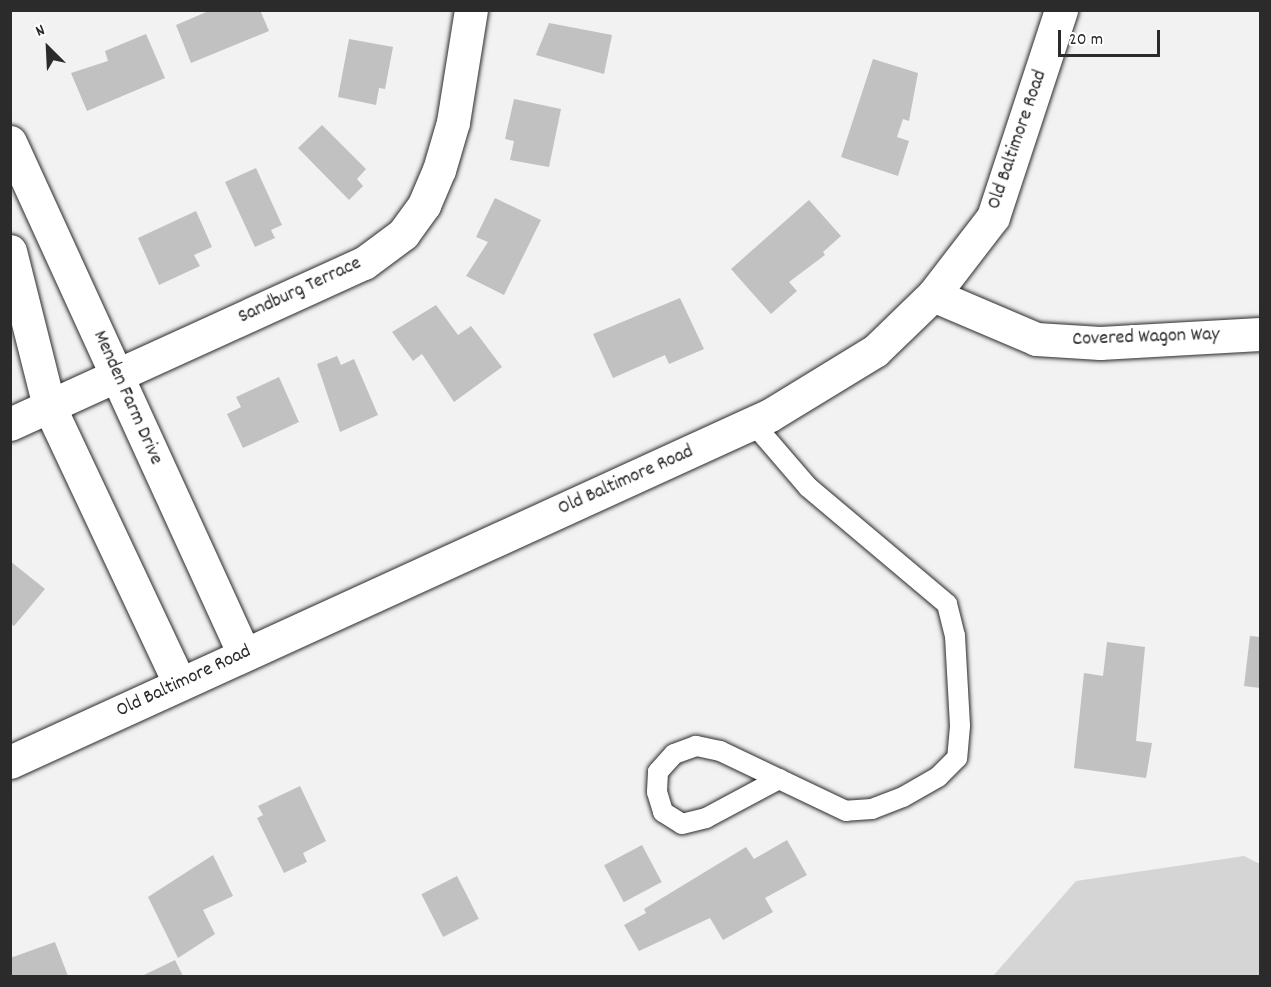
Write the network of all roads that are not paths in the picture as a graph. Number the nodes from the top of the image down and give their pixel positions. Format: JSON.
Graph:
{"nodes":[{"id":1,"x":471,"y":10,"type":"edge"},
{"id":2,"x":1061,"y":10,"type":"edge"},
{"id":3,"x":10,"y":142,"type":"edge"},
{"id":4,"x":10,"y":251,"type":"edge"},
{"id":5,"x":933,"y":295,"type":"junction"},
{"id":6,"x":1260,"y":334,"type":"edge"},
{"id":7,"x":117,"y":376,"type":"junction"},
{"id":8,"x":49,"y":406,"type":"junction"},
{"id":9,"x":753,"y":423,"type":"junction"},
{"id":10,"x":10,"y":424,"type":"edge"},
{"id":11,"x":244,"y":654,"type":"junction"},
{"id":12,"x":180,"y":684,"type":"junction"},
{"id":13,"x":10,"y":762,"type":"edge"},
{"id":14,"x":779,"y":779,"type":"junction"}],
"edges":[{"from":1,"to":7,"type":"street","name":"Sandburg Terrace"},
{"from":2,"to":5,"type":"street","name":"Old Baltimore Road"},
{"from":3,"to":7,"type":"street","name":"Menden Farm Drive"},
{"from":4,"to":8,"type":"street"},
{"from":5,"to":6,"type":"street","name":"Covered Wagon Way"},
{"from":5,"to":9,"type":"street","name":"Old Baltimore Road"},
{"from":7,"to":8,"type":"street","name":"Sandburg Terrace"},
{"from":7,"to":11,"type":"street","name":"Menden Farm Drive"},
{"from":8,"to":10,"type":"street","name":"Sandburg Terrace"},
{"from":8,"to":12,"type":"street"},
{"from":9,"to":11,"type":"street","name":"Old Baltimore Road"},
{"from":9,"to":14,"type":"lane"},
{"from":11,"to":12,"type":"street","name":"Old Baltimore Road"},
{"from":12,"to":13,"type":"street","name":"Old Baltimore Road"},
{"from":14,"to":14,"type":"lane"}]}
